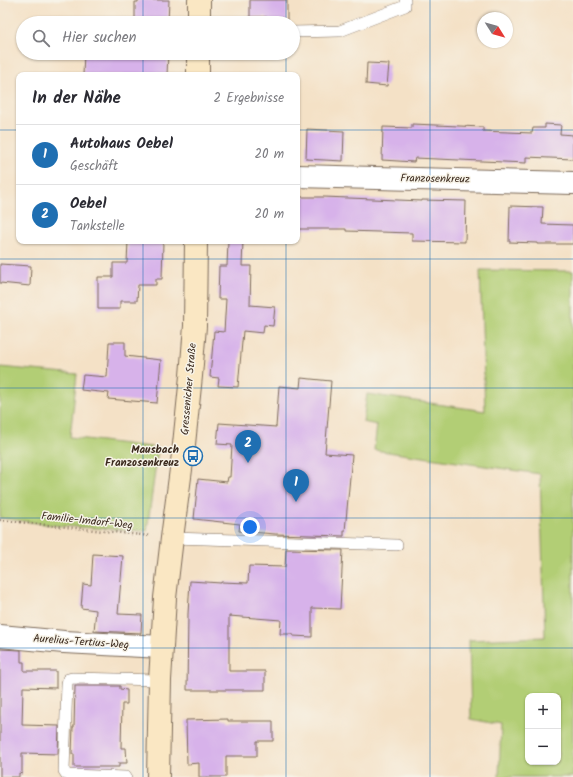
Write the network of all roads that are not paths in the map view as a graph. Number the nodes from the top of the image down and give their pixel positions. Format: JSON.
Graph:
{"nodes":[{"id":1,"x":199,"y":0,"type":"edge"},
{"id":2,"x":405,"y":0,"type":"edge"},
{"id":3,"x":199,"y":16,"type":"edge"},
{"id":4,"x":300,"y":32,"type":"edge"},
{"id":5,"x":198,"y":60,"type":"edge"},
{"id":6,"x":198,"y":72,"type":"edge"},
{"id":7,"x":300,"y":176,"type":"edge"},
{"id":8,"x":573,"y":183,"type":"edge"},
{"id":9,"x":196,"y":244,"type":"edge"},
{"id":10,"x":172,"y":538,"type":"junction"},
{"id":11,"x":397,"y":545,"type":"dead end"},
{"id":12,"x":0,"y":636,"type":"edge"},
{"id":13,"x":162,"y":647,"type":"junction"},
{"id":14,"x":160,"y":680,"type":"junction"},
{"id":15,"x":126,"y":777,"type":"edge"},
{"id":16,"x":158,"y":777,"type":"edge"}],
"edges":[{"from":1,"to":3,"type":"main road"},
{"from":2,"to":4,"type":"lane"},
{"from":5,"to":6,"type":"main road"},
{"from":7,"to":8,"type":"street","name":"Franzosenkreuz"},
{"from":9,"to":10,"type":"main road","name":"Gressenicher Straße"},
{"from":10,"to":11,"type":"lane"},
{"from":10,"to":13,"type":"main road","name":"Gressenicher Straße"},
{"from":12,"to":13,"type":"street","name":"Aurelius-Tertius-Weg"},
{"from":13,"to":14,"type":"main road","name":"Gressenicher Straße"},
{"from":14,"to":15,"type":"lane"},
{"from":14,"to":16,"type":"main road","name":"Gressenicher Straße"}]}
